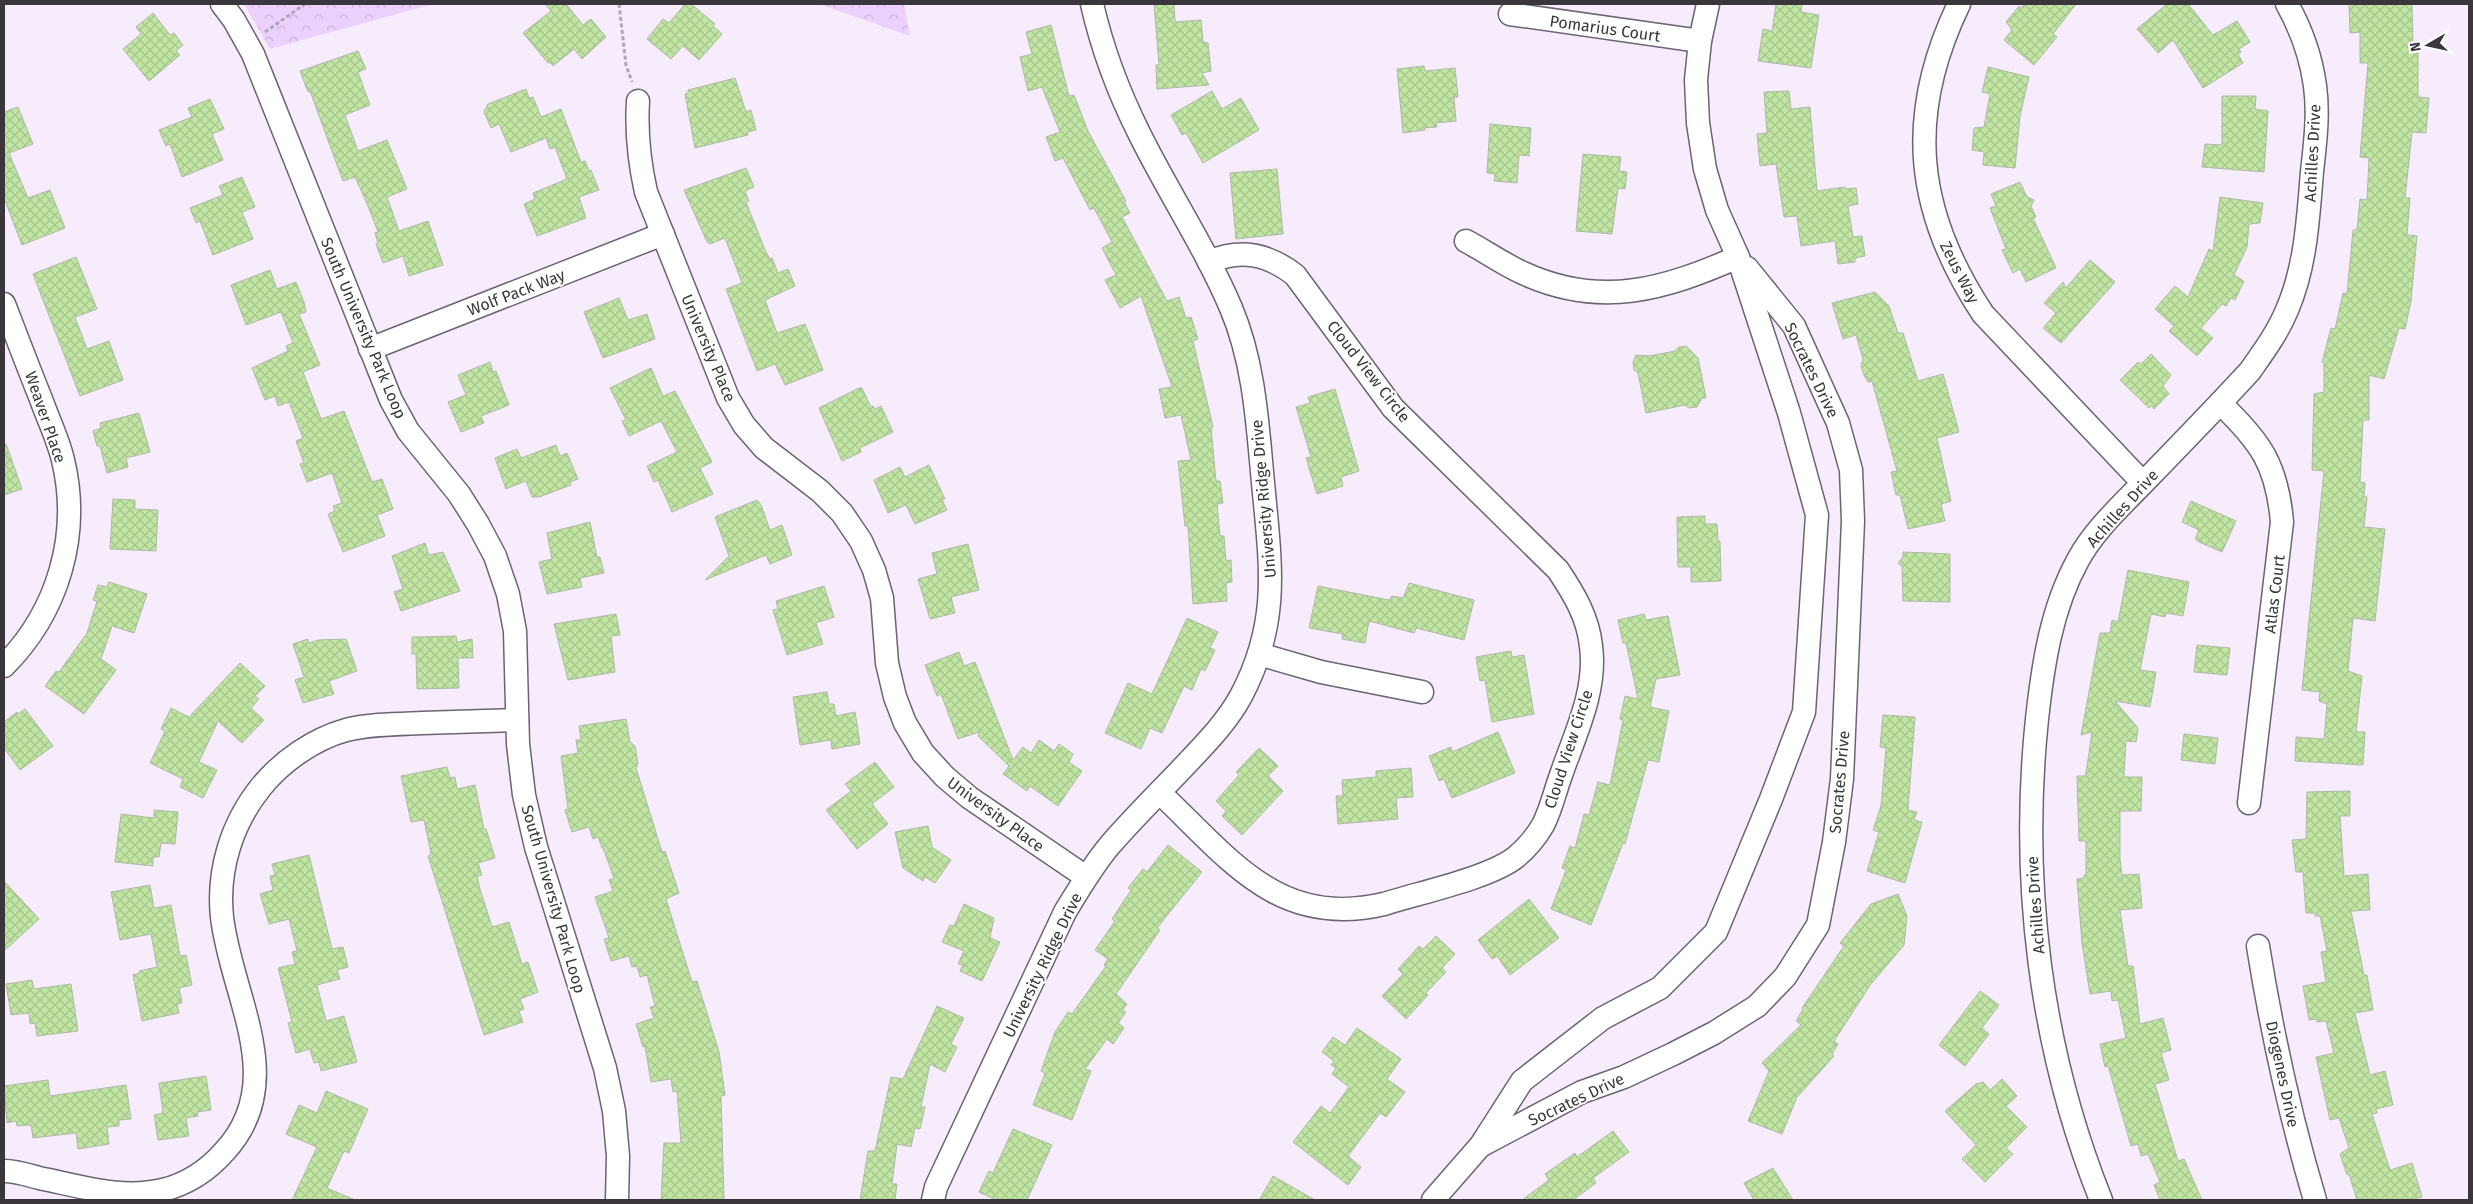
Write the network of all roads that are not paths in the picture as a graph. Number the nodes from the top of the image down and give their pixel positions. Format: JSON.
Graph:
{"nodes":[{"id":1,"x":222,"y":4,"type":"edge"},
{"id":2,"x":1092,"y":4,"type":"edge"},
{"id":3,"x":1708,"y":4,"type":"edge"},
{"id":4,"x":1959,"y":4,"type":"edge"},
{"id":5,"x":2287,"y":4,"type":"edge"},
{"id":6,"x":1510,"y":14,"type":"dead end"},
{"id":7,"x":1700,"y":41,"type":"junction"},
{"id":8,"x":638,"y":101,"type":"road end"},
{"id":9,"x":663,"y":234,"type":"junction"},
{"id":10,"x":1466,"y":240,"type":"dead end"},
{"id":11,"x":1738,"y":257,"type":"junction"},
{"id":12,"x":1209,"y":262,"type":"junction"},
{"id":13,"x":4,"y":304,"type":"edge"},
{"id":14,"x":370,"y":349,"type":"junction"},
{"id":15,"x":2220,"y":403,"type":"junction"},
{"id":16,"x":2143,"y":483,"type":"junction"},
{"id":17,"x":1259,"y":654,"type":"junction"},
{"id":18,"x":4,"y":666,"type":"edge"},
{"id":19,"x":1422,"y":692,"type":"dead end"},
{"id":20,"x":517,"y":720,"type":"junction"},
{"id":21,"x":1160,"y":793,"type":"junction"},
{"id":22,"x":2249,"y":803,"type":"dead end"},
{"id":23,"x":1086,"y":877,"type":"junction"},
{"id":24,"x":2258,"y":946,"type":"dead end"},
{"id":25,"x":1481,"y":1145,"type":"junction"},
{"id":26,"x":4,"y":1171,"type":"edge"},
{"id":27,"x":616,"y":1200,"type":"edge"},
{"id":28,"x":933,"y":1200,"type":"edge"},
{"id":29,"x":1432,"y":1200,"type":"edge"},
{"id":30,"x":2101,"y":1200,"type":"edge"},
{"id":31,"x":2315,"y":1200,"type":"edge"}],
"edges":[{"from":1,"to":14,"type":"street","name":"South University Park Loop"},
{"from":2,"to":12,"type":"street","name":"University Ridge Drive"},
{"from":3,"to":7,"type":"street","name":"Socrates Drive"},
{"from":4,"to":16,"type":"street","name":"Zeus Way"},
{"from":5,"to":15,"type":"street","name":"Achilles Drive"},
{"from":6,"to":7,"type":"street","name":"Pomarius Court"},
{"from":7,"to":11,"type":"street","name":"Socrates Drive"},
{"from":8,"to":9,"type":"street","name":"University Place"},
{"from":9,"to":14,"type":"street","name":"Wolf Pack Way"},
{"from":9,"to":23,"type":"street","name":"University Place"},
{"from":10,"to":11,"type":"street"},
{"from":11,"to":25,"type":"street","name":"Socrates Drive"},
{"from":11,"to":25,"type":"street","name":"Socrates Drive"},
{"from":12,"to":17,"type":"street","name":"University Ridge Drive"},
{"from":12,"to":21,"type":"street","name":"Cloud View Circle"},
{"from":13,"to":18,"type":"street","name":"Weaver Place"},
{"from":14,"to":20,"type":"street","name":"South University Park Loop"},
{"from":15,"to":16,"type":"street","name":"Achilles Drive"},
{"from":15,"to":22,"type":"street","name":"Atlas Court"},
{"from":16,"to":30,"type":"street","name":"Achilles Drive"},
{"from":17,"to":19,"type":"street"},
{"from":17,"to":21,"type":"street","name":"University Ridge Drive"},
{"from":20,"to":26,"type":"street"},
{"from":20,"to":27,"type":"street","name":"South University Park Loop"},
{"from":21,"to":23,"type":"street","name":"University Ridge Drive"},
{"from":23,"to":28,"type":"street","name":"University Ridge Drive"},
{"from":24,"to":31,"type":"street","name":"Diogenes Drive"},
{"from":25,"to":29,"type":"street","name":"Socrates Drive"}]}
